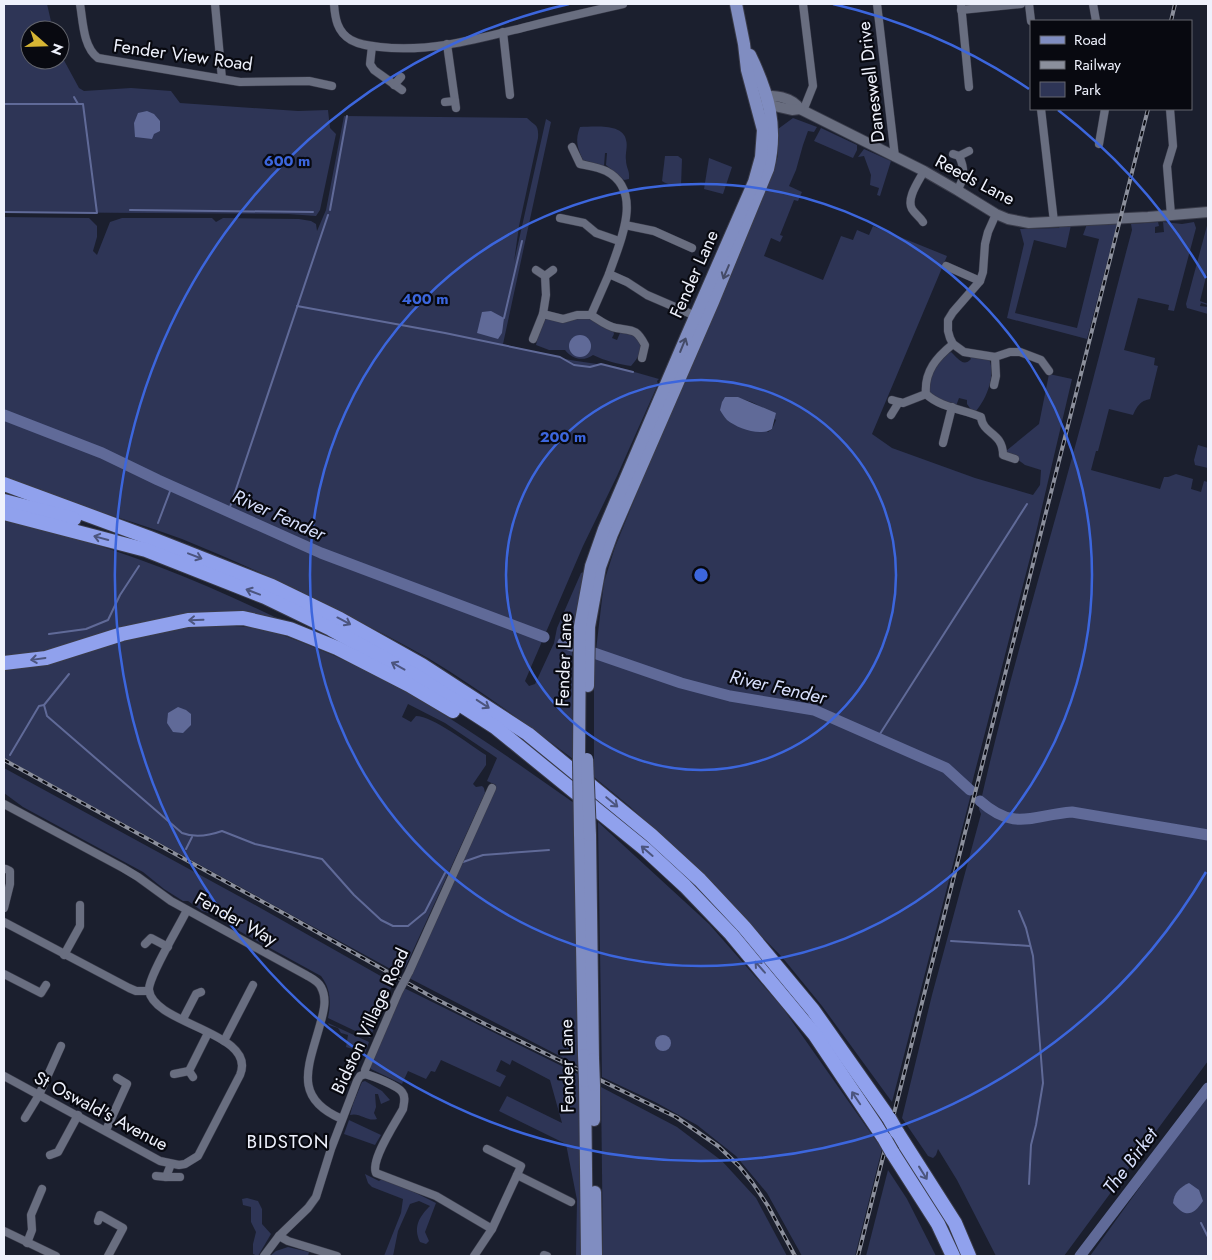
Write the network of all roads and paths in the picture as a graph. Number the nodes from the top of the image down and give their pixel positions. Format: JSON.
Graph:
{"nodes":[{"id":1,"x":80,"y":4,"type":"edge"},
{"id":2,"x":215,"y":4,"type":"edge"},
{"id":3,"x":334,"y":4,"type":"edge"},
{"id":4,"x":623,"y":4,"type":"edge"},
{"id":5,"x":736,"y":4,"type":"edge"},
{"id":6,"x":803,"y":4,"type":"edge"},
{"id":7,"x":877,"y":4,"type":"edge"},
{"id":8,"x":1021,"y":4,"type":"edge"},
{"id":9,"x":1029,"y":4,"type":"edge"},
{"id":10,"x":1093,"y":4,"type":"edge"},
{"id":11,"x":961,"y":7,"type":"edge"},
{"id":12,"x":1031,"y":20,"type":"edge"},
{"id":13,"x":1096,"y":20,"type":"edge"},
{"id":14,"x":503,"y":32,"type":"junction"},
{"id":15,"x":447,"y":44,"type":"junction"},
{"id":16,"x":372,"y":46,"type":"junction"},
{"id":17,"x":401,"y":77,"type":"dead end"},
{"id":18,"x":222,"y":78,"type":"junction"},
{"id":19,"x":394,"y":85,"type":"junction"},
{"id":20,"x":332,"y":86,"type":"dead end"},
{"id":21,"x":969,"y":87,"type":"dead end"},
{"id":22,"x":402,"y":90,"type":"dead end"},
{"id":23,"x":510,"y":95,"type":"dead end"},
{"id":24,"x":763,"y":101,"type":"junction"},
{"id":25,"x":445,"y":102,"type":"dead end"},
{"id":26,"x":798,"y":110,"type":"junction"},
{"id":27,"x":1041,"y":110,"type":"edge"},
{"id":28,"x":1105,"y":110,"type":"edge"},
{"id":29,"x":1170,"y":110,"type":"edge"},
{"id":30,"x":773,"y":124,"type":"junction"},
{"id":31,"x":1099,"y":144,"type":"dead end"},
{"id":32,"x":572,"y":147,"type":"dead end"},
{"id":33,"x":969,"y":151,"type":"dead end"},
{"id":34,"x":896,"y":157,"type":"junction"},
{"id":35,"x":580,"y":164,"type":"junction"},
{"id":36,"x":572,"y":170,"type":"dead end"},
{"id":37,"x":924,"y":171,"type":"junction"},
{"id":38,"x":957,"y":190,"type":"junction"},
{"id":39,"x":1208,"y":212,"type":"edge"},
{"id":40,"x":996,"y":214,"type":"junction"},
{"id":41,"x":1171,"y":215,"type":"junction"},
{"id":42,"x":560,"y":218,"type":"dead end"},
{"id":43,"x":923,"y":222,"type":"dead end"},
{"id":44,"x":1054,"y":222,"type":"junction"},
{"id":45,"x":625,"y":225,"type":"junction"},
{"id":46,"x":619,"y":241,"type":"junction"},
{"id":47,"x":692,"y":248,"type":"dead end"},
{"id":48,"x":946,"y":266,"type":"dead end"},
{"id":49,"x":536,"y":270,"type":"dead end"},
{"id":50,"x":553,"y":270,"type":"dead end"},
{"id":51,"x":609,"y":274,"type":"junction"},
{"id":52,"x":545,"y":276,"type":"junction"},
{"id":53,"x":980,"y":281,"type":"junction"},
{"id":54,"x":543,"y":314,"type":"junction"},
{"id":55,"x":591,"y":315,"type":"junction"},
{"id":56,"x":700,"y":318,"type":"junction"},
{"id":57,"x":533,"y":339,"type":"dead end"},
{"id":58,"x":953,"y":344,"type":"junction"},
{"id":59,"x":1051,"y":356,"type":"dead end"},
{"id":60,"x":995,"y":357,"type":"junction"},
{"id":61,"x":642,"y":358,"type":"dead end"},
{"id":62,"x":1044,"y":363,"type":"junction"},
{"id":63,"x":1049,"y":371,"type":"dead end"},
{"id":64,"x":994,"y":385,"type":"dead end"},
{"id":65,"x":926,"y":394,"type":"junction"},
{"id":66,"x":952,"y":408,"type":"junction"},
{"id":67,"x":984,"y":408,"type":"dead end"},
{"id":68,"x":891,"y":415,"type":"dead end"},
{"id":69,"x":981,"y":417,"type":"junction"},
{"id":70,"x":943,"y":443,"type":"dead end"},
{"id":71,"x":1015,"y":459,"type":"dead end"},
{"id":72,"x":4,"y":484,"type":"edge"},
{"id":73,"x":4,"y":501,"type":"edge"},
{"id":74,"x":4,"y":513,"type":"edge"},
{"id":75,"x":150,"y":538,"type":"junction"},
{"id":76,"x":4,"y":663,"type":"edge"},
{"id":77,"x":542,"y":764,"type":"junction"},
{"id":78,"x":492,"y":788,"type":"dead end"},
{"id":79,"x":4,"y":804,"type":"edge"},
{"id":80,"x":6,"y":869,"type":"dead end"},
{"id":81,"x":80,"y":905,"type":"dead end"},
{"id":82,"x":4,"y":908,"type":"edge"},
{"id":83,"x":187,"y":910,"type":"junction"},
{"id":84,"x":5,"y":926,"type":"edge"},
{"id":85,"x":145,"y":944,"type":"dead end"},
{"id":86,"x":168,"y":947,"type":"junction"},
{"id":87,"x":64,"y":955,"type":"junction"},
{"id":88,"x":4,"y":974,"type":"edge"},
{"id":89,"x":46,"y":985,"type":"dead end"},
{"id":90,"x":253,"y":985,"type":"dead end"},
{"id":91,"x":149,"y":991,"type":"junction"},
{"id":92,"x":201,"y":992,"type":"dead end"},
{"id":93,"x":183,"y":1019,"type":"junction"},
{"id":94,"x":208,"y":1033,"type":"junction"},
{"id":95,"x":224,"y":1041,"type":"junction"},
{"id":96,"x":61,"y":1046,"type":"dead end"},
{"id":97,"x":174,"y":1074,"type":"dead end"},
{"id":98,"x":365,"y":1074,"type":"junction"},
{"id":99,"x":4,"y":1076,"type":"edge"},
{"id":100,"x":117,"y":1078,"type":"dead end"},
{"id":101,"x":589,"y":1083,"type":"junction"},
{"id":102,"x":39,"y":1095,"type":"junction"},
{"id":103,"x":78,"y":1115,"type":"junction"},
{"id":104,"x":25,"y":1118,"type":"dead end"},
{"id":105,"x":342,"y":1120,"type":"junction"},
{"id":106,"x":106,"y":1130,"type":"junction"},
{"id":107,"x":487,"y":1149,"type":"dead end"},
{"id":108,"x":50,"y":1156,"type":"dead end"},
{"id":109,"x":171,"y":1164,"type":"junction"},
{"id":110,"x":517,"y":1175,"type":"junction"},
{"id":111,"x":156,"y":1176,"type":"dead end"},
{"id":112,"x":166,"y":1177,"type":"junction"},
{"id":113,"x":180,"y":1177,"type":"dead end"},
{"id":114,"x":42,"y":1190,"type":"dead end"},
{"id":115,"x":571,"y":1202,"type":"dead end"},
{"id":116,"x":98,"y":1221,"type":"dead end"},
{"id":117,"x":492,"y":1229,"type":"junction"},
{"id":118,"x":4,"y":1231,"type":"edge"},
{"id":119,"x":279,"y":1236,"type":"junction"},
{"id":120,"x":27,"y":1243,"type":"junction"},
{"id":121,"x":56,"y":1256,"type":"edge"},
{"id":122,"x":108,"y":1256,"type":"edge"},
{"id":123,"x":264,"y":1256,"type":"edge"},
{"id":124,"x":336,"y":1256,"type":"edge"},
{"id":125,"x":474,"y":1256,"type":"edge"},
{"id":126,"x":587,"y":1256,"type":"edge"},
{"id":127,"x":596,"y":1256,"type":"edge"},
{"id":128,"x":953,"y":1256,"type":"edge"},
{"id":129,"x":970,"y":1256,"type":"edge"}],
"edges":[{"from":1,"to":18,"type":"street","name":"Fender View Road"},
{"from":2,"to":18,"type":"street"},
{"from":3,"to":16,"type":"street"},
{"from":4,"to":14,"type":"street"},
{"from":5,"to":24,"type":"main road"},
{"from":6,"to":26,"type":"street"},
{"from":7,"to":34,"type":"street","name":"Daneswell Drive"},
{"from":8,"to":11,"type":"street"},
{"from":9,"to":12,"type":"street"},
{"from":10,"to":13,"type":"street"},
{"from":11,"to":21,"type":"street"},
{"from":14,"to":15,"type":"street"},
{"from":14,"to":23,"type":"street"},
{"from":15,"to":16,"type":"street"},
{"from":15,"to":25,"type":"street"},
{"from":16,"to":19,"type":"street"},
{"from":17,"to":19,"type":"street"},
{"from":18,"to":20,"type":"street","name":"Fender View Road"},
{"from":19,"to":22,"type":"street"},
{"from":24,"to":26,"type":"street","name":"Reeds Lane"},
{"from":24,"to":30,"type":"main road","name":"Fender Lane"},
{"from":24,"to":56,"type":"main road","name":"Fender Lane"},
{"from":26,"to":30,"type":"street"},
{"from":26,"to":34,"type":"street","name":"Reeds Lane"},
{"from":27,"to":44,"type":"street"},
{"from":28,"to":31,"type":"street"},
{"from":29,"to":41,"type":"street"},
{"from":30,"to":56,"type":"main road","name":"Fender Lane","one_way":true},
{"from":32,"to":35,"type":"street"},
{"from":33,"to":38,"type":"street"},
{"from":34,"to":37,"type":"street","name":"Reeds Lane"},
{"from":35,"to":36,"type":"street"},
{"from":35,"to":45,"type":"street"},
{"from":37,"to":38,"type":"street","name":"Reeds Lane"},
{"from":37,"to":43,"type":"street"},
{"from":38,"to":40,"type":"street","name":"Reeds Lane"},
{"from":39,"to":41,"type":"street","name":"Reeds Lane"},
{"from":40,"to":44,"type":"street","name":"Reeds Lane"},
{"from":40,"to":53,"type":"street"},
{"from":41,"to":44,"type":"street","name":"Reeds Lane"},
{"from":42,"to":46,"type":"street"},
{"from":45,"to":46,"type":"street"},
{"from":45,"to":47,"type":"street"},
{"from":46,"to":51,"type":"street"},
{"from":48,"to":53,"type":"street"},
{"from":49,"to":52,"type":"street"},
{"from":50,"to":52,"type":"street"},
{"from":51,"to":55,"type":"street"},
{"from":51,"to":56,"type":"street"},
{"from":52,"to":54,"type":"street"},
{"from":53,"to":58,"type":"street"},
{"from":54,"to":55,"type":"street"},
{"from":54,"to":57,"type":"street"},
{"from":55,"to":61,"type":"street"},
{"from":56,"to":101,"type":"main road","name":"Fender Lane","bridge":true},
{"from":58,"to":60,"type":"street"},
{"from":58,"to":65,"type":"street"},
{"from":59,"to":62,"type":"street"},
{"from":60,"to":62,"type":"street"},
{"from":60,"to":64,"type":"street"},
{"from":62,"to":63,"type":"street"},
{"from":65,"to":66,"type":"street"},
{"from":65,"to":68,"type":"street"},
{"from":66,"to":69,"type":"street"},
{"from":66,"to":70,"type":"street"},
{"from":67,"to":69,"type":"street"},
{"from":69,"to":71,"type":"street"},
{"from":72,"to":75,"type":"highway"},
{"from":73,"to":75,"type":"highway"},
{"from":77,"to":74,"type":"highway","one_way":true},
{"from":75,"to":129,"type":"highway","one_way":true,"bridge":true},
{"from":77,"to":76,"type":"highway","one_way":true},
{"from":128,"to":77,"type":"highway","one_way":true,"bridge":true},
{"from":78,"to":98,"type":"street","name":"Bidston Village Road","bridge":true},
{"from":79,"to":83,"type":"street","name":"Fender Way"},
{"from":80,"to":82,"type":"street"},
{"from":81,"to":87,"type":"street"},
{"from":83,"to":86,"type":"street"},
{"from":83,"to":105,"type":"street","name":"Fender Way"},
{"from":84,"to":87,"type":"street"},
{"from":85,"to":86,"type":"street"},
{"from":86,"to":91,"type":"street"},
{"from":87,"to":91,"type":"street"},
{"from":88,"to":89,"type":"street"},
{"from":90,"to":95,"type":"street"},
{"from":91,"to":93,"type":"street","name":"St Oswald's Avenue"},
{"from":92,"to":93,"type":"street"},
{"from":93,"to":94,"type":"street","name":"St Oswald's Avenue"},
{"from":94,"to":95,"type":"street","name":"St Oswald's Avenue"},
{"from":94,"to":97,"type":"street"},
{"from":95,"to":109,"type":"street","name":"St Oswald's Avenue"},
{"from":96,"to":102,"type":"street"},
{"from":98,"to":105,"type":"street","name":"Bidston Village Road"},
{"from":98,"to":117,"type":"street"},
{"from":99,"to":102,"type":"street","name":"St Oswald's Avenue"},
{"from":100,"to":106,"type":"street"},
{"from":101,"to":126,"type":"main road","name":"Fender Lane"},
{"from":101,"to":127,"type":"main road","name":"Fender Lane"},
{"from":102,"to":103,"type":"street","name":"St Oswald's Avenue"},
{"from":102,"to":104,"type":"street"},
{"from":103,"to":106,"type":"street","name":"St Oswald's Avenue"},
{"from":103,"to":108,"type":"street"},
{"from":105,"to":119,"type":"street","name":"Bidston Village Road"},
{"from":106,"to":109,"type":"street","name":"St Oswald's Avenue"},
{"from":107,"to":110,"type":"street"},
{"from":109,"to":112,"type":"street"},
{"from":110,"to":115,"type":"street"},
{"from":110,"to":117,"type":"street"},
{"from":111,"to":112,"type":"street"},
{"from":112,"to":113,"type":"street"},
{"from":114,"to":120,"type":"street"},
{"from":116,"to":122,"type":"street"},
{"from":117,"to":125,"type":"street"},
{"from":118,"to":120,"type":"street"},
{"from":119,"to":123,"type":"street","name":"Bidston Village Road"},
{"from":119,"to":124,"type":"street"},
{"from":120,"to":121,"type":"street"}]}
